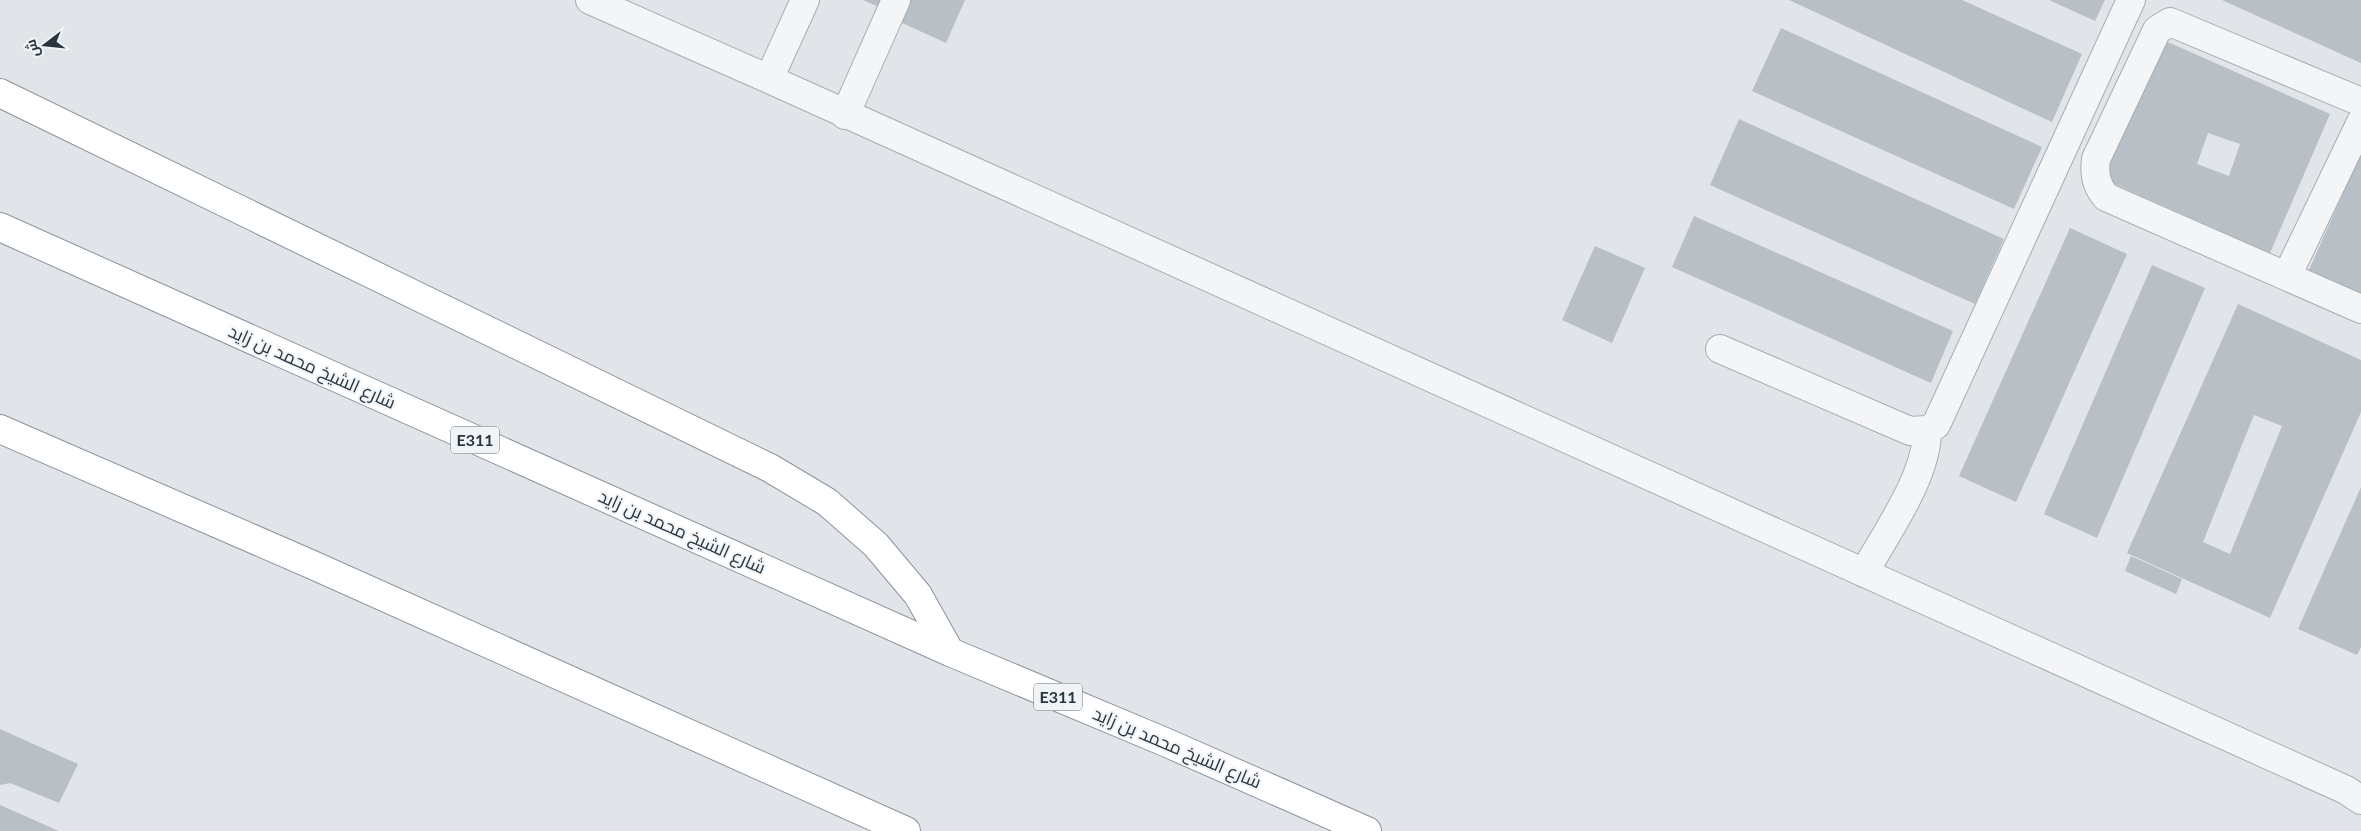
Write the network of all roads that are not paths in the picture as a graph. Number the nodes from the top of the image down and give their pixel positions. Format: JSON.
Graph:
{"nodes":[{"id":1,"x":590,"y":0,"type":"edge"},
{"id":2,"x":805,"y":0,"type":"edge"},
{"id":3,"x":896,"y":0,"type":"edge"},
{"id":4,"x":2131,"y":0,"type":"edge"},
{"id":5,"x":770,"y":79,"type":"junction"},
{"id":6,"x":0,"y":93,"type":"edge"},
{"id":7,"x":2361,"y":102,"type":"edge"},
{"id":8,"x":845,"y":115,"type":"junction"},
{"id":9,"x":2361,"y":122,"type":"edge"},
{"id":10,"x":0,"y":227,"type":"edge"},
{"id":11,"x":2287,"y":276,"type":"junction"},
{"id":12,"x":2361,"y":309,"type":"edge"},
{"id":13,"x":1720,"y":349,"type":"dead end"},
{"id":14,"x":0,"y":429,"type":"edge"},
{"id":15,"x":1927,"y":430,"type":"junction"},
{"id":16,"x":1864,"y":572,"type":"junction"},
{"id":17,"x":950,"y":652,"type":"junction"},
{"id":18,"x":2356,"y":795,"type":"edge"},
{"id":19,"x":906,"y":831,"type":"edge"},
{"id":20,"x":1367,"y":831,"type":"edge"}],
"edges":[{"from":1,"to":5,"type":"street"},
{"from":2,"to":5,"type":"street"},
{"from":3,"to":8,"type":"street"},
{"from":4,"to":15,"type":"street"},
{"from":5,"to":8,"type":"street"},
{"from":6,"to":17,"type":"highway"},
{"from":7,"to":11,"type":"street"},
{"from":8,"to":16,"type":"street"},
{"from":9,"to":11,"type":"street"},
{"from":10,"to":17,"type":"highway","name":"شارع الشيخ محمد بن زايد","number":"E311"},
{"from":11,"to":12,"type":"street"},
{"from":13,"to":15,"type":"street"},
{"from":14,"to":19,"type":"highway"},
{"from":15,"to":16,"type":"street"},
{"from":16,"to":18,"type":"street"},
{"from":17,"to":20,"type":"highway","name":"شارع الشيخ محمد بن زايد","number":"E311"}]}
